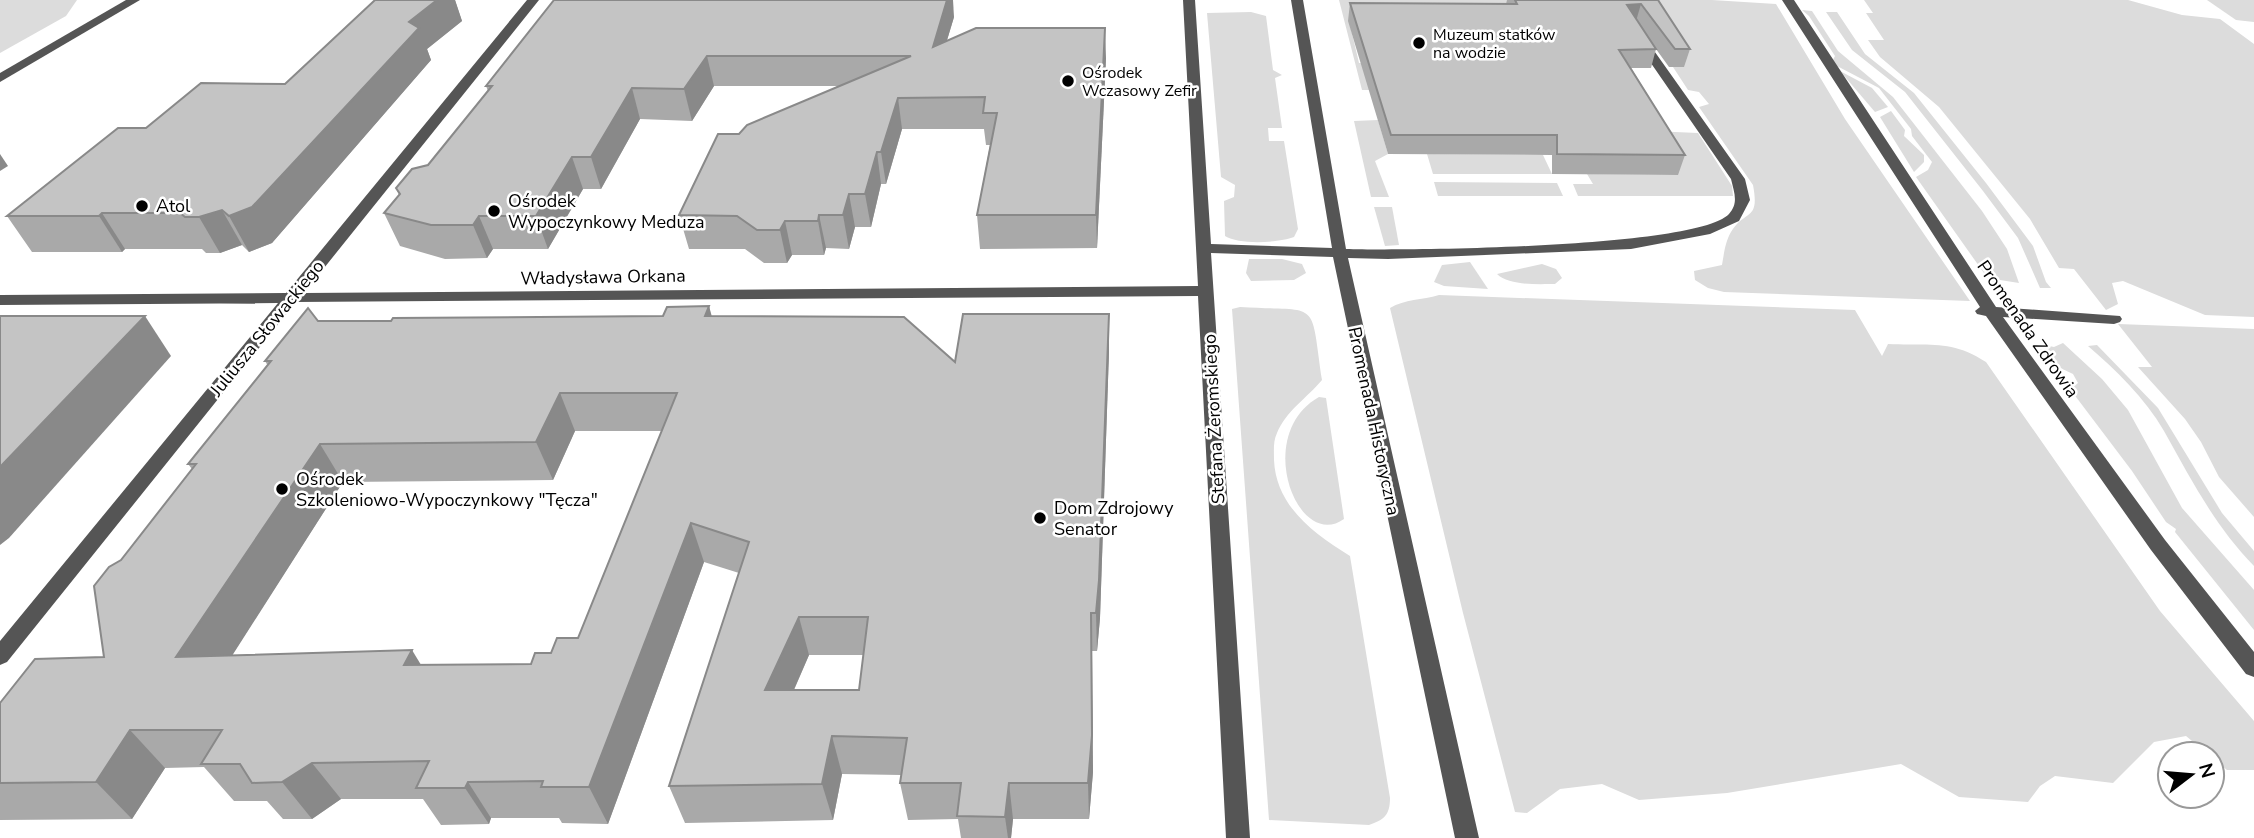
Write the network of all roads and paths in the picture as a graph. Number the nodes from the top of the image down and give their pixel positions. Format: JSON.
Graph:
{"nodes":[{"id":1,"x":134,"y":0,"type":"edge"},
{"id":2,"x":533,"y":0,"type":"edge"},
{"id":3,"x":1189,"y":0,"type":"edge"},
{"id":4,"x":1297,"y":0,"type":"edge"},
{"id":5,"x":1788,"y":0,"type":"edge"},
{"id":6,"x":1630,"y":25,"type":"edge"},
{"id":7,"x":0,"y":78,"type":"edge"},
{"id":8,"x":1204,"y":248,"type":"junction"},
{"id":9,"x":1338,"y":251,"type":"junction"},
{"id":10,"x":1207,"y":290,"type":"junction"},
{"id":11,"x":292,"y":299,"type":"junction"},
{"id":12,"x":0,"y":300,"type":"edge"},
{"id":13,"x":1983,"y":311,"type":"junction"},
{"id":14,"x":2114,"y":319,"type":"dead end"},
{"id":15,"x":0,"y":656,"type":"edge"},
{"id":16,"x":2254,"y":668,"type":"edge"},
{"id":17,"x":1238,"y":838,"type":"edge"},
{"id":18,"x":1467,"y":838,"type":"edge"}],
"edges":[{"from":1,"to":7,"type":"street"},
{"from":2,"to":11,"type":"street","name":"Juliusza Słowackiego"},
{"from":3,"to":8,"type":"street","name":"Stefana Żeromskiego"},
{"from":4,"to":9,"type":"street","name":"Promenada Historyczna"},
{"from":5,"to":13,"type":"street","name":"Promenada Zdrowia"},
{"from":6,"to":9,"type":"street"},
{"from":8,"to":9,"type":"street"},
{"from":8,"to":10,"type":"street","name":"Stefana Żeromskiego"},
{"from":9,"to":18,"type":"street","name":"Promenada Historyczna"},
{"from":10,"to":11,"type":"street","name":"Władysława Orkana"},
{"from":10,"to":17,"type":"street","name":"Stefana Żeromskiego"},
{"from":11,"to":12,"type":"street","name":"Władysława Orkana"},
{"from":11,"to":15,"type":"street","name":"Juliusza Słowackiego"},
{"from":13,"to":14,"type":"street"},
{"from":13,"to":16,"type":"street","name":"Promenada Zdrowia"}]}
